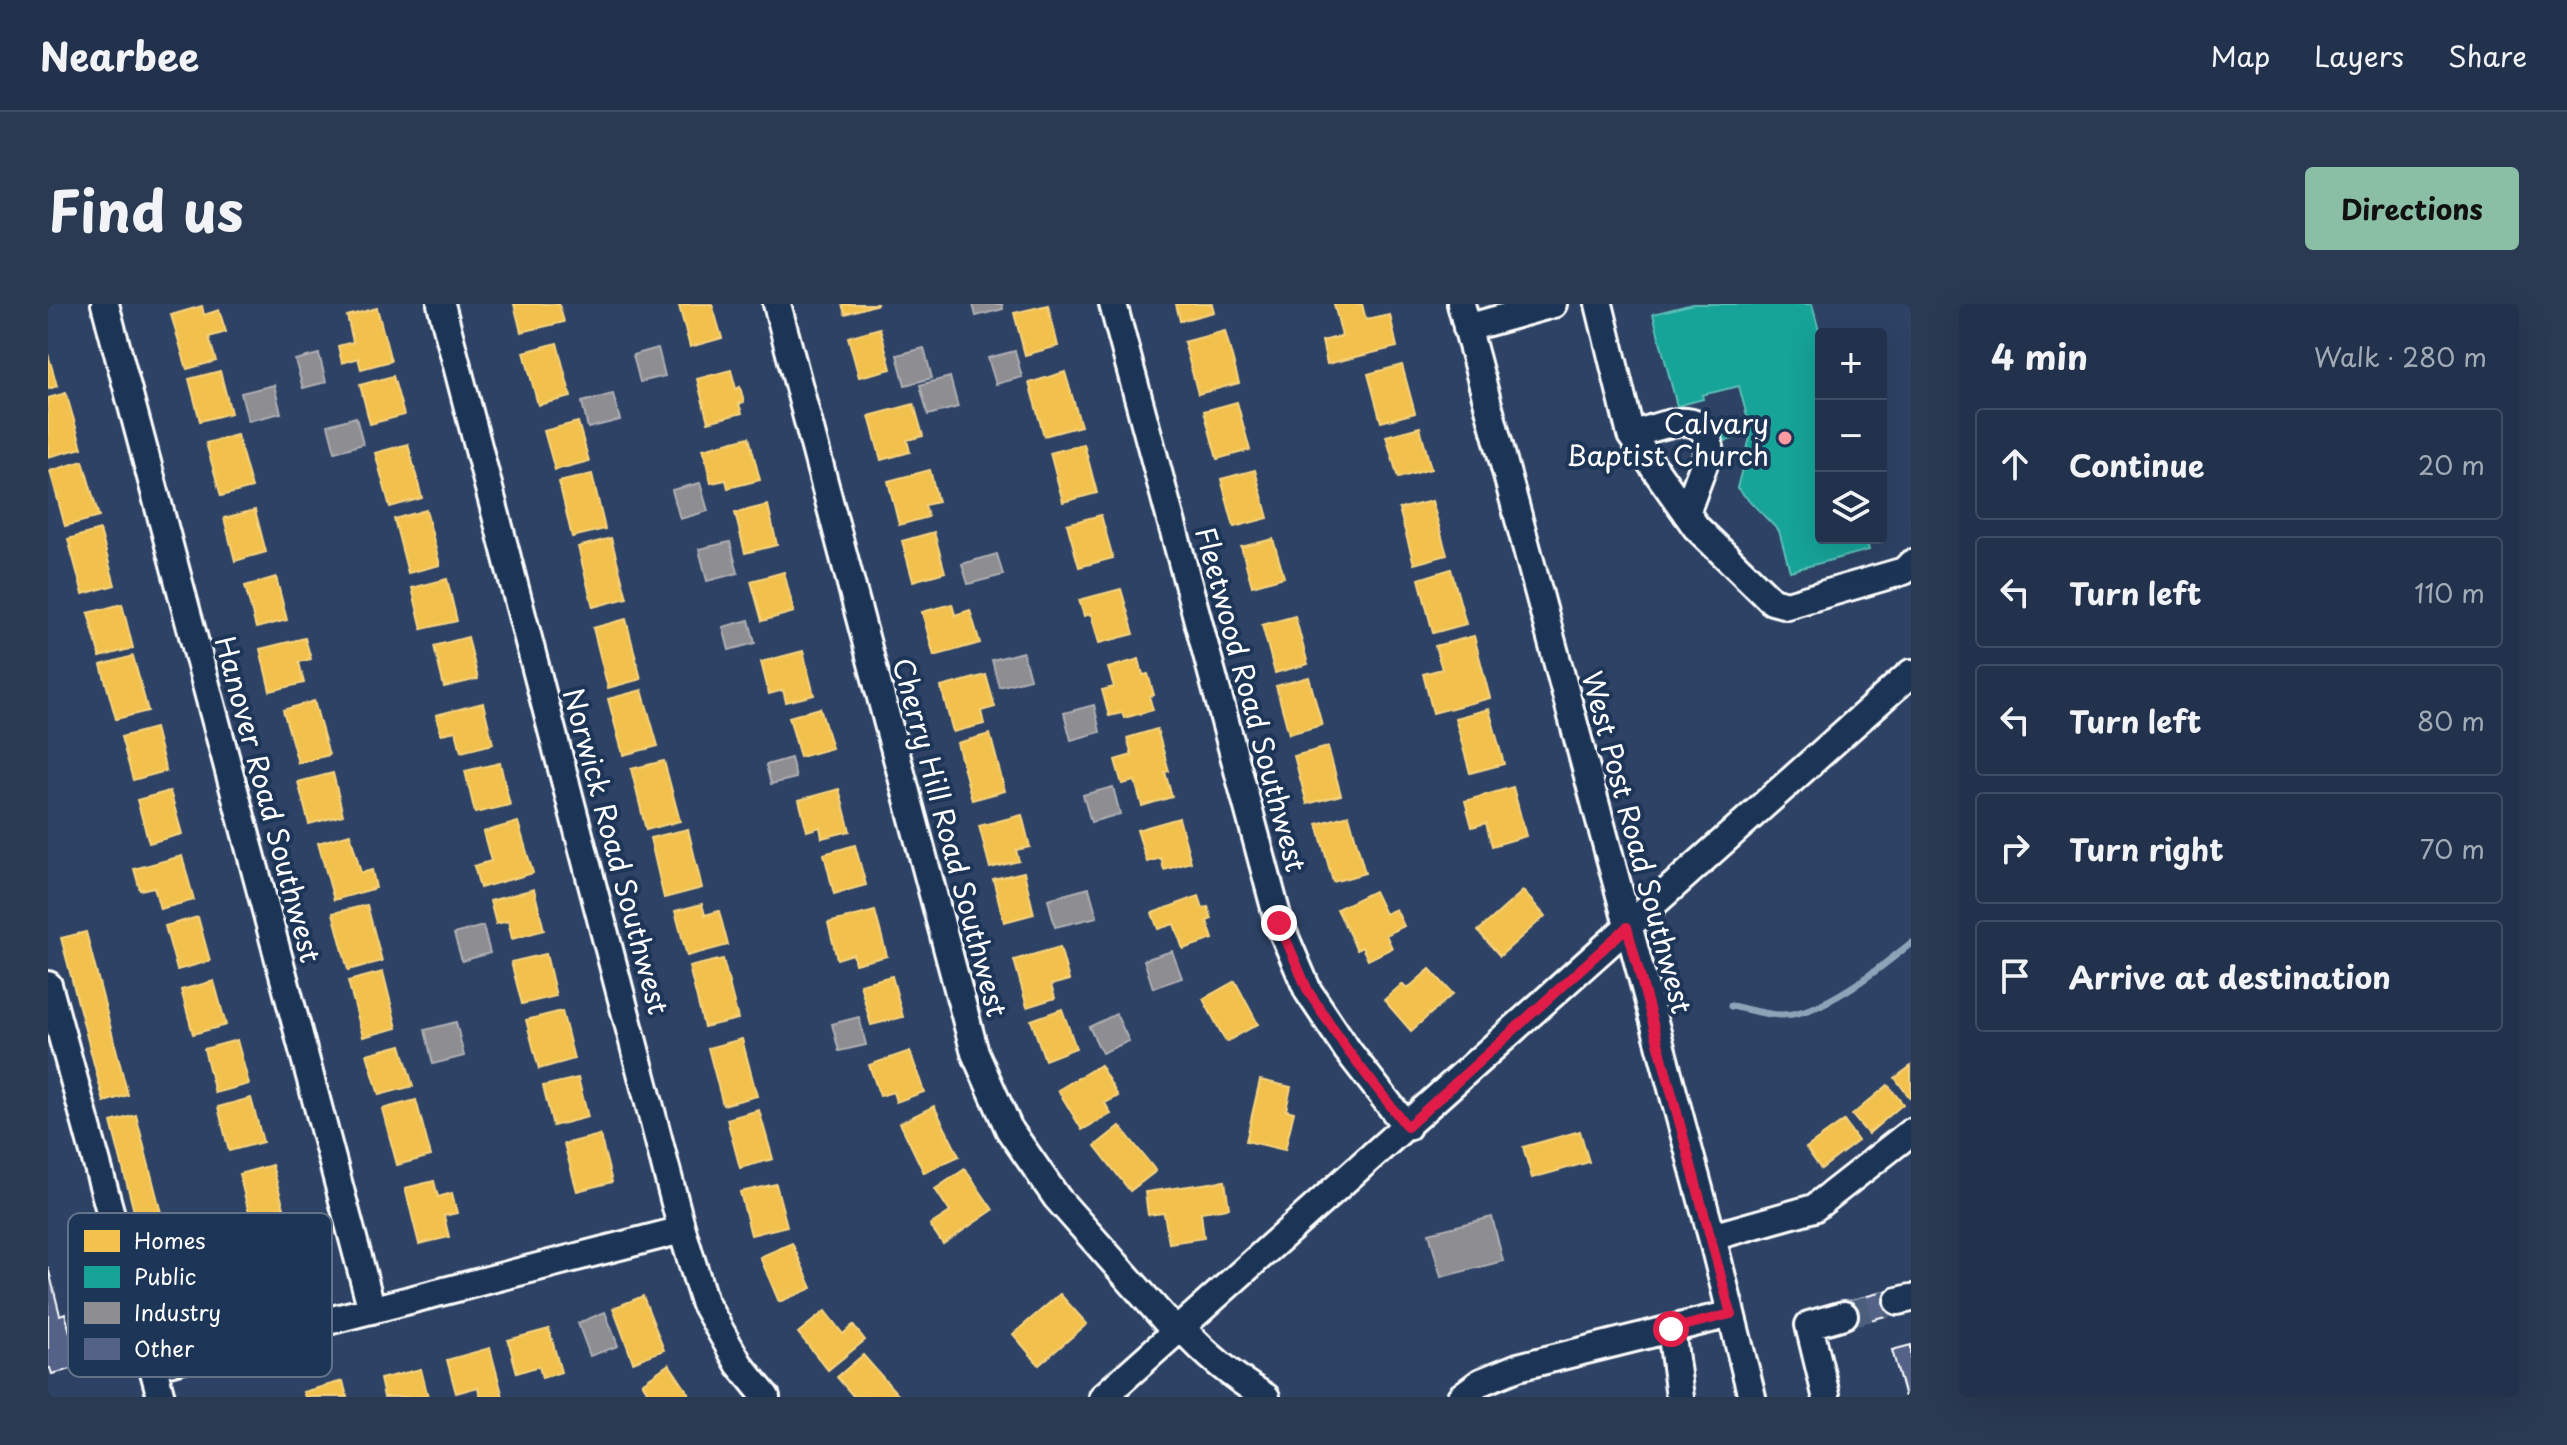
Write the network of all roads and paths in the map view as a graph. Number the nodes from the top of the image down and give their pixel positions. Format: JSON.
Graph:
{"nodes":[{"id":1,"x":105,"y":304,"type":"edge"},
{"id":2,"x":441,"y":304,"type":"edge"},
{"id":3,"x":777,"y":304,"type":"edge"},
{"id":4,"x":1113,"y":304,"type":"edge"},
{"id":5,"x":1553,"y":304,"type":"edge"},
{"id":6,"x":1599,"y":304,"type":"edge"},
{"id":7,"x":1464,"y":316,"type":"edge"},
{"id":8,"x":1631,"y":435,"type":"junction"},
{"id":9,"x":1686,"y":513,"type":"junction"},
{"id":10,"x":1911,"y":564,"type":"edge"},
{"id":11,"x":1911,"y":673,"type":"edge"},
{"id":12,"x":1627,"y":927,"type":"junction"},
{"id":13,"x":48,"y":985,"type":"edge"},
{"id":14,"x":1407,"y":1127,"type":"junction"},
{"id":15,"x":1911,"y":1132,"type":"edge"},
{"id":16,"x":111,"y":1213,"type":"edge"},
{"id":17,"x":682,"y":1230,"type":"junction"},
{"id":18,"x":1712,"y":1237,"type":"junction"},
{"id":19,"x":372,"y":1310,"type":"junction"},
{"id":20,"x":1731,"y":1314,"type":"junction"},
{"id":21,"x":1844,"y":1315,"type":"tunnel mouth"},
{"id":22,"x":332,"y":1320,"type":"edge"},
{"id":23,"x":1178,"y":1328,"type":"junction"},
{"id":24,"x":1671,"y":1329,"type":"junction"},
{"id":25,"x":156,"y":1377,"type":"edge"},
{"id":26,"x":1823,"y":1396,"type":"edge"},
{"id":27,"x":161,"y":1397,"type":"edge"},
{"id":28,"x":766,"y":1397,"type":"edge"},
{"id":29,"x":1103,"y":1397,"type":"edge"},
{"id":30,"x":1266,"y":1397,"type":"edge"},
{"id":31,"x":1461,"y":1397,"type":"edge"},
{"id":32,"x":1680,"y":1397,"type":"edge"},
{"id":33,"x":1752,"y":1397,"type":"edge"}],
"edges":[{"from":1,"to":19,"type":"street","name":"Hanover Road Southwest"},
{"from":2,"to":17,"type":"street","name":"Norwick Road Southwest"},
{"from":3,"to":23,"type":"street","name":"Cherry Hill Road Southwest"},
{"from":4,"to":14,"type":"street","name":"Fleetwood Road Southwest"},
{"from":5,"to":7,"type":"street"},
{"from":6,"to":8,"type":"street"},
{"from":7,"to":12,"type":"street","name":"West Post Road Southwest"},
{"from":8,"to":9,"type":"street"},
{"from":8,"to":9,"type":"street"},
{"from":9,"to":10,"type":"street"},
{"from":11,"to":12,"type":"street"},
{"from":12,"to":14,"type":"street"},
{"from":12,"to":18,"type":"street","name":"West Post Road Southwest"},
{"from":13,"to":16,"type":"street"},
{"from":14,"to":23,"type":"street"},
{"from":15,"to":18,"type":"street"},
{"from":17,"to":19,"type":"street"},
{"from":17,"to":28,"type":"street","name":"Norwick Road Southwest"},
{"from":18,"to":20,"type":"street","name":"West Post Road Southwest"},
{"from":19,"to":22,"type":"street"},
{"from":20,"to":24,"type":"street"},
{"from":20,"to":33,"type":"street","name":"West Post Road Southwest"},
{"from":21,"to":26,"type":"street"},
{"from":23,"to":29,"type":"street"},
{"from":23,"to":30,"type":"street","name":"Cherry Hill Road Southwest"},
{"from":24,"to":31,"type":"street"},
{"from":24,"to":32,"type":"street"},
{"from":25,"to":27,"type":"street"}]}
